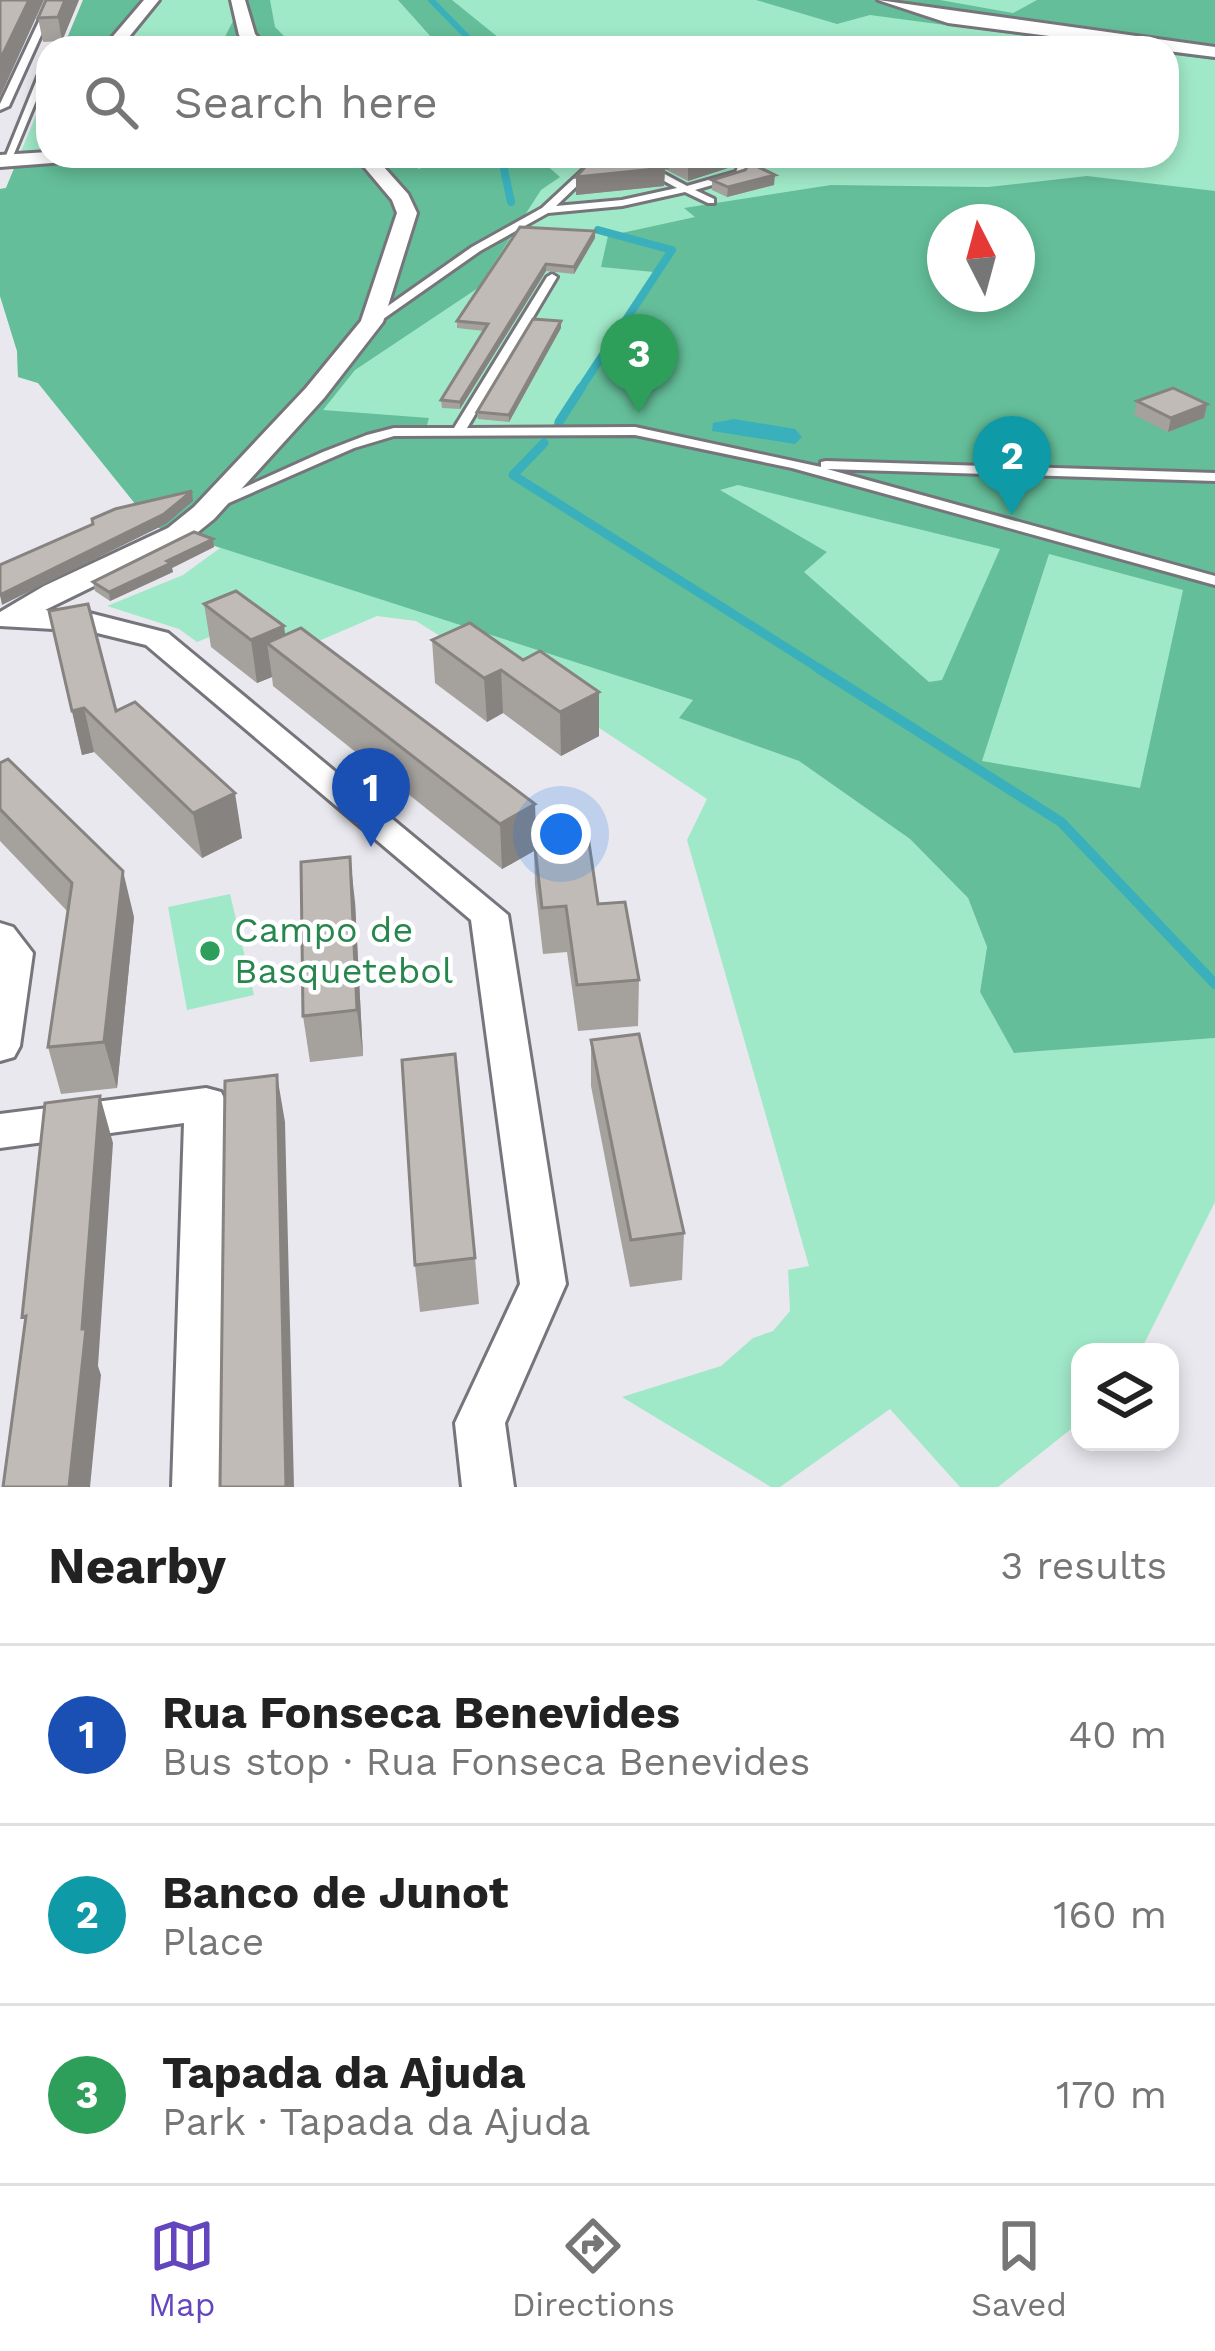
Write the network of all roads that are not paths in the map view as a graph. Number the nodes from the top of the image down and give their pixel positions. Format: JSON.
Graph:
{"nodes":[{"id":1,"x":53,"y":0,"type":"edge"},
{"id":2,"x":152,"y":0,"type":"edge"},
{"id":3,"x":238,"y":0,"type":"edge"},
{"id":4,"x":885,"y":0,"type":"edge"},
{"id":5,"x":36,"y":36,"type":"edge"},
{"id":6,"x":121,"y":36,"type":"edge"},
{"id":7,"x":248,"y":36,"type":"edge"},
{"id":8,"x":1089,"y":36,"type":"edge"},
{"id":9,"x":36,"y":37,"type":"edge"},
{"id":10,"x":1179,"y":47,"type":"edge"},
{"id":11,"x":29,"y":52,"type":"junction"},
{"id":12,"x":36,"y":52,"type":"edge"},
{"id":13,"x":1215,"y":52,"type":"edge"},
{"id":14,"x":36,"y":88,"type":"edge"},
{"id":15,"x":0,"y":107,"type":"edge"},
{"id":16,"x":36,"y":158,"type":"edge"},
{"id":17,"x":3,"y":161,"type":"edge"},
{"id":18,"x":375,"y":168,"type":"edge"},
{"id":19,"x":590,"y":168,"type":"edge"},
{"id":20,"x":647,"y":168,"type":"edge"},
{"id":21,"x":742,"y":168,"type":"edge"},
{"id":22,"x":686,"y":188,"type":"junction"},
{"id":23,"x":711,"y":201,"type":"dead end"},
{"id":24,"x":546,"y":210,"type":"junction"},
{"id":25,"x":552,"y":277,"type":"edge"},
{"id":26,"x":372,"y":322,"type":"junction"},
{"id":27,"x":459,"y":430,"type":"junction"},
{"id":28,"x":794,"y":464,"type":"junction"},
{"id":29,"x":1215,"y":477,"type":"edge"},
{"id":30,"x":212,"y":504,"type":"junction"},
{"id":31,"x":1215,"y":581,"type":"edge"},
{"id":32,"x":9,"y":620,"type":"edge"},
{"id":33,"x":0,"y":936,"type":"edge"},
{"id":34,"x":0,"y":1046,"type":"edge"},
{"id":35,"x":0,"y":1131,"type":"edge"},
{"id":36,"x":198,"y":1487,"type":"edge"},
{"id":37,"x":488,"y":1487,"type":"edge"}],
"edges":[{"from":1,"to":5,"type":"lane"},
{"from":2,"to":6,"type":"street"},
{"from":3,"to":7,"type":"street"},
{"from":4,"to":8,"type":"street"},
{"from":9,"to":11,"type":"lane"},
{"from":10,"to":13,"type":"street"},
{"from":11,"to":12,"type":"lane"},
{"from":11,"to":15,"type":"lane"},
{"from":14,"to":17,"type":"lane"},
{"from":16,"to":17,"type":"street"},
{"from":18,"to":26,"type":"street"},
{"from":19,"to":24,"type":"lane"},
{"from":20,"to":22,"type":"lane"},
{"from":21,"to":22,"type":"lane"},
{"from":22,"to":23,"type":"lane"},
{"from":22,"to":24,"type":"lane"},
{"from":24,"to":26,"type":"lane"},
{"from":25,"to":27,"type":"lane"},
{"from":26,"to":30,"type":"street"},
{"from":27,"to":28,"type":"lane"},
{"from":27,"to":30,"type":"lane"},
{"from":28,"to":29,"type":"lane"},
{"from":28,"to":31,"type":"lane"},
{"from":30,"to":32,"type":"street"},
{"from":32,"to":37,"type":"street"},
{"from":33,"to":34,"type":"street"},
{"from":35,"to":36,"type":"street"}]}
